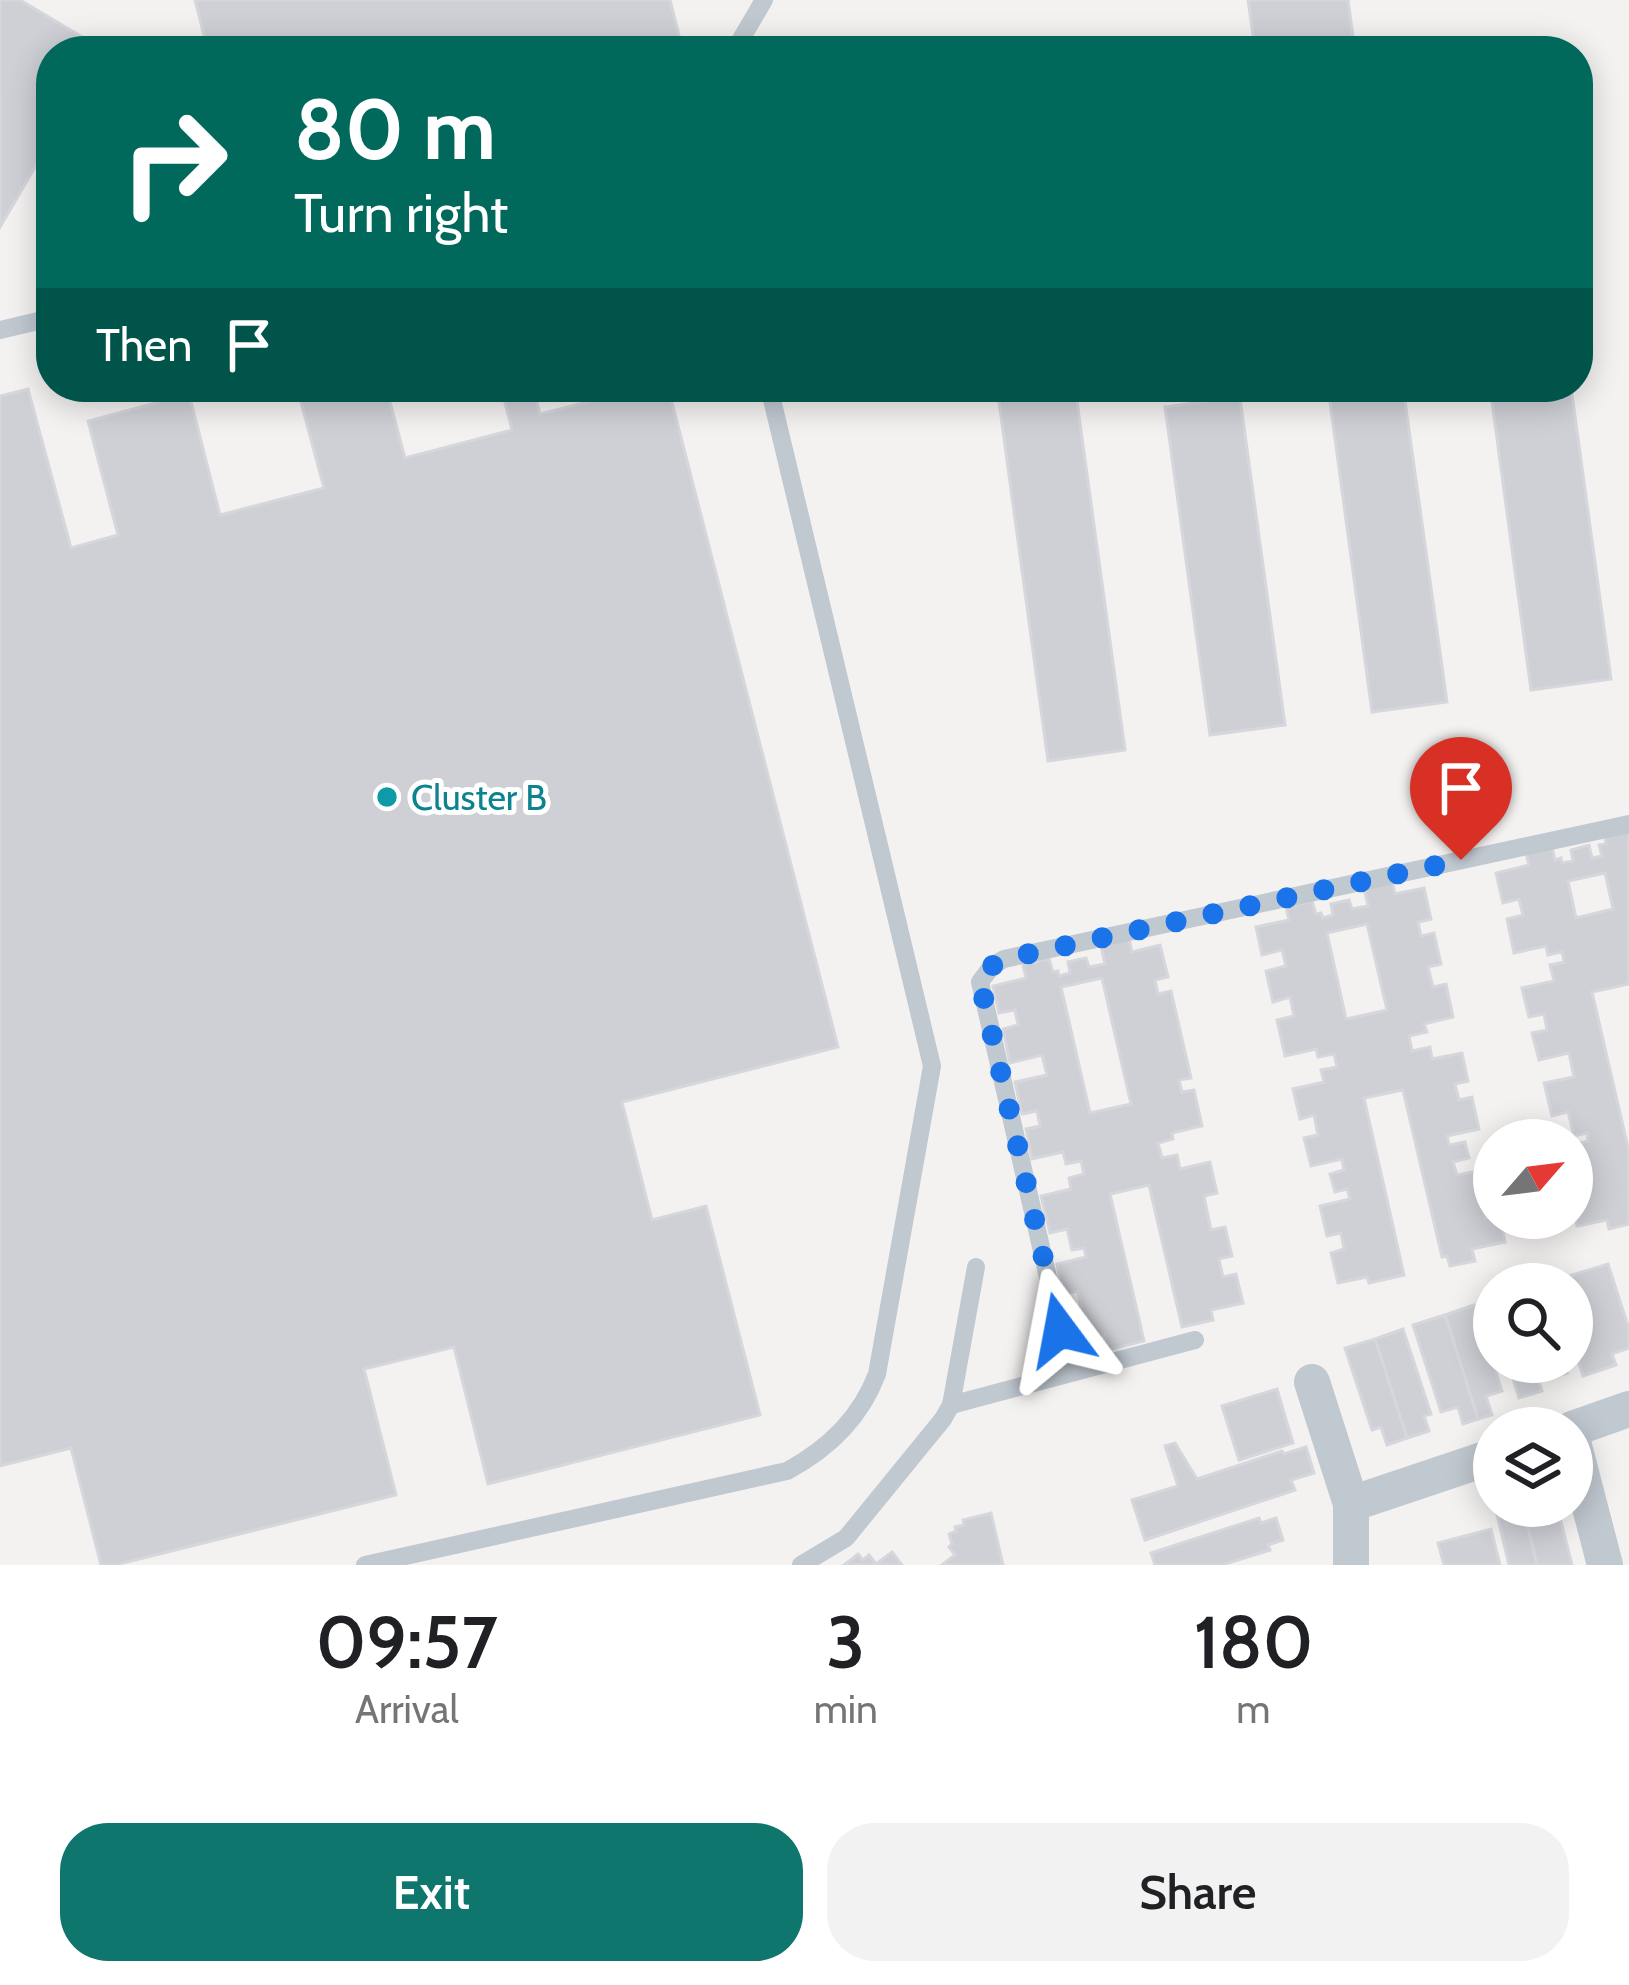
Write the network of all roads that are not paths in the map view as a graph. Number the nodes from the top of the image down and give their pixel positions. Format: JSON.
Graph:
{"nodes":[{"id":1,"x":764,"y":0,"type":"edge"},
{"id":2,"x":743,"y":36,"type":"edge"},
{"id":3,"x":36,"y":322,"type":"edge"},
{"id":4,"x":0,"y":330,"type":"edge"},
{"id":5,"x":773,"y":402,"type":"edge"},
{"id":6,"x":1629,"y":824,"type":"edge"},
{"id":7,"x":976,"y":1267,"type":"dead end"},
{"id":8,"x":1195,"y":1340,"type":"dead end"},
{"id":9,"x":1070,"y":1373,"type":"junction"},
{"id":10,"x":1312,"y":1382,"type":"dead end"},
{"id":11,"x":951,"y":1405,"type":"junction"},
{"id":12,"x":1629,"y":1409,"type":"edge"},
{"id":13,"x":1593,"y":1422,"type":"edge"},
{"id":14,"x":1473,"y":1463,"type":"edge"},
{"id":15,"x":1351,"y":1504,"type":"junction"},
{"id":16,"x":1593,"y":1519,"type":"edge"},
{"id":17,"x":365,"y":1565,"type":"edge"},
{"id":18,"x":801,"y":1565,"type":"edge"},
{"id":19,"x":1351,"y":1565,"type":"edge"},
{"id":20,"x":1605,"y":1565,"type":"edge"}],
"edges":[{"from":1,"to":2,"type":"lane"},
{"from":3,"to":4,"type":"lane"},
{"from":5,"to":17,"type":"lane"},
{"from":6,"to":9,"type":"lane"},
{"from":7,"to":11,"type":"lane"},
{"from":8,"to":9,"type":"lane"},
{"from":9,"to":11,"type":"lane"},
{"from":10,"to":15,"type":"street"},
{"from":11,"to":18,"type":"lane"},
{"from":12,"to":13,"type":"street"},
{"from":14,"to":15,"type":"street"},
{"from":15,"to":19,"type":"street"},
{"from":16,"to":20,"type":"street"}]}
